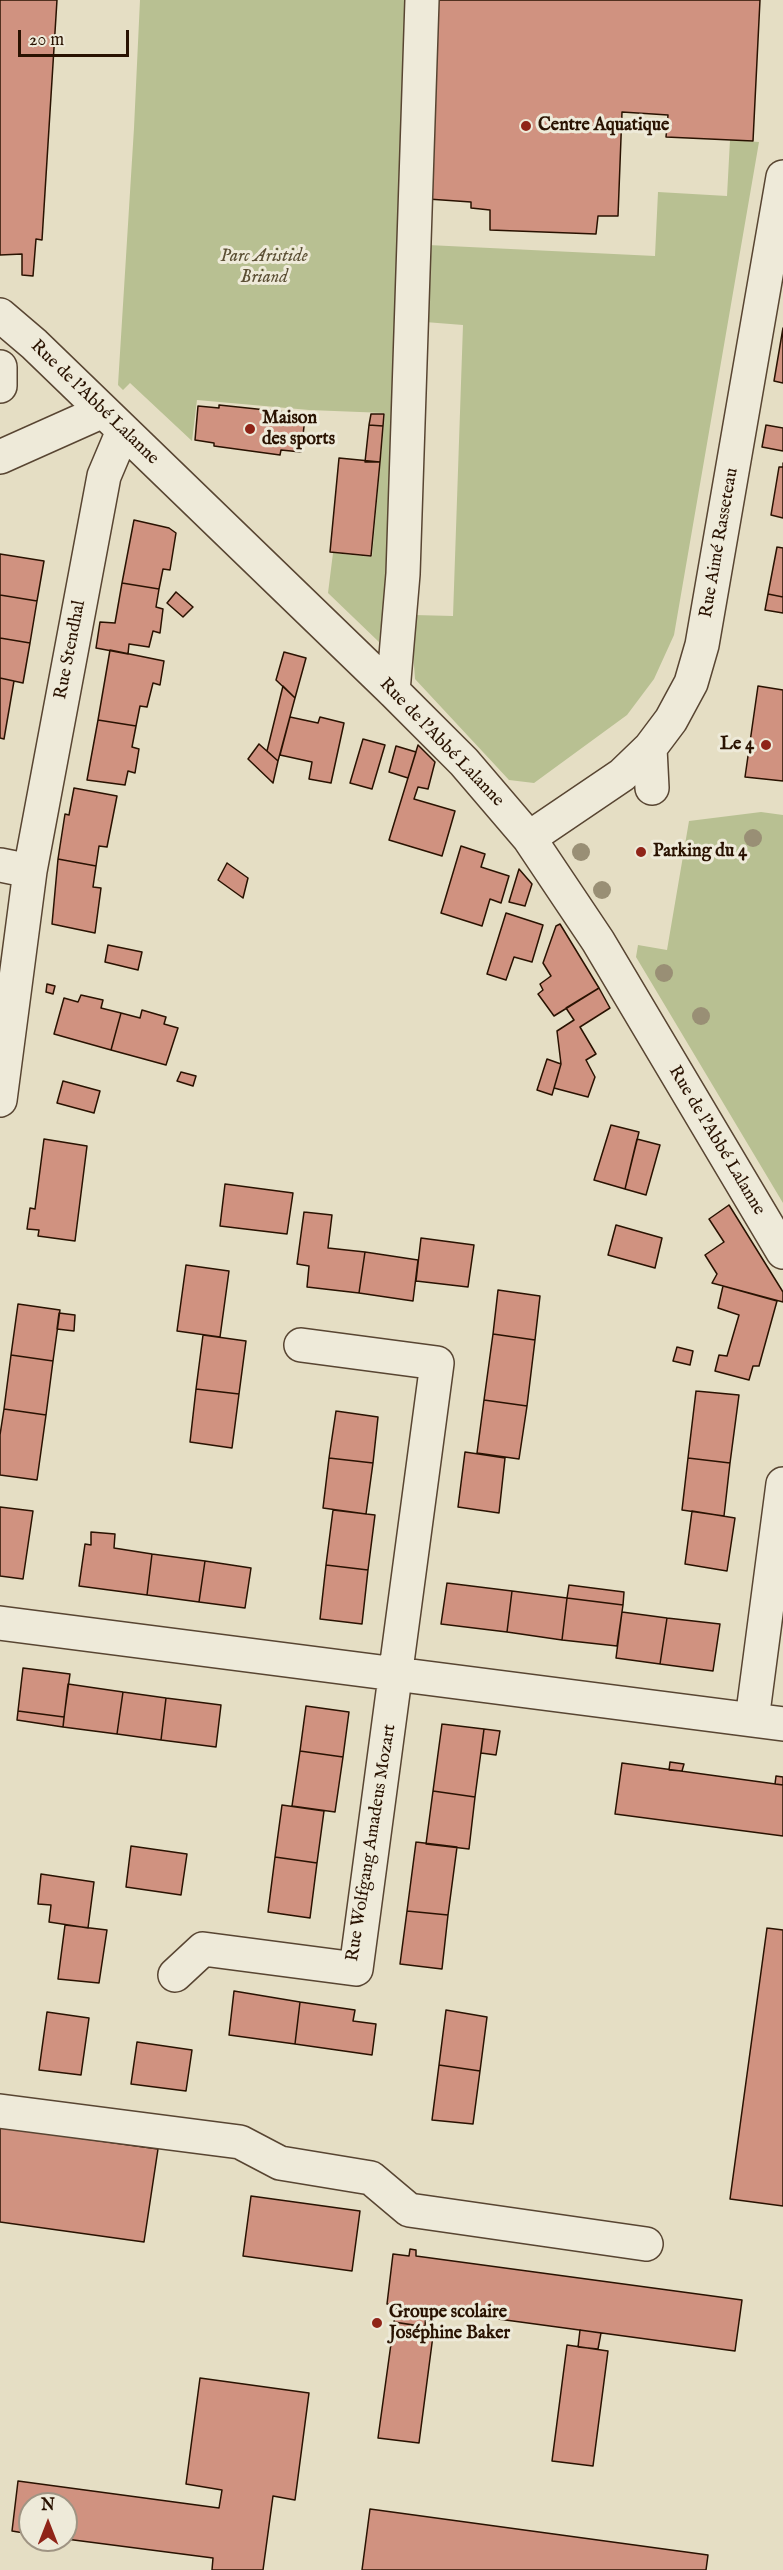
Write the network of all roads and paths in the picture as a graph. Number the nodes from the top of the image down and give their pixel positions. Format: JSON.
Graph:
{"nodes":[{"id":1,"x":422,"y":0,"type":"edge"},
{"id":2,"x":783,"y":177,"type":"edge"},
{"id":3,"x":775,"y":278,"type":"edge"},
{"id":4,"x":0,"y":315,"type":"edge"},
{"id":5,"x":0,"y":367,"type":"edge"},
{"id":6,"x":0,"y":386,"type":"edge"},
{"id":7,"x":113,"y":421,"type":"junction"},
{"id":8,"x":0,"y":457,"type":"edge"},
{"id":9,"x":393,"y":691,"type":"junction"},
{"id":10,"x":650,"y":748,"type":"junction"},
{"id":11,"x":652,"y":788,"type":"dead end"},
{"id":12,"x":529,"y":838,"type":"junction"},
{"id":13,"x":15,"y":868,"type":"edge"},
{"id":14,"x":0,"y":1100,"type":"edge"},
{"id":15,"x":783,"y":1251,"type":"edge"},
{"id":16,"x":301,"y":1345,"type":"dead end"},
{"id":17,"x":783,"y":1484,"type":"edge"},
{"id":18,"x":0,"y":1623,"type":"edge"},
{"id":19,"x":397,"y":1673,"type":"junction"},
{"id":20,"x":767,"y":1722,"type":"edge"},
{"id":21,"x":175,"y":1975,"type":"dead end"},
{"id":22,"x":0,"y":2111,"type":"edge"},
{"id":23,"x":646,"y":2244,"type":"dead end"}],
"edges":[{"from":1,"to":9,"type":"street"},
{"from":2,"to":3,"type":"street","name":"Rue Aimé Rasseteau"},
{"from":3,"to":10,"type":"street","name":"Rue Aimé Rasseteau"},
{"from":4,"to":7,"type":"street","name":"Rue de l'Abbé Lalanne"},
{"from":5,"to":6,"type":"street"},
{"from":7,"to":8,"type":"street"},
{"from":7,"to":9,"type":"street","name":"Rue de l'Abbé Lalanne"},
{"from":7,"to":13,"type":"street","name":"Rue Stendhal"},
{"from":9,"to":12,"type":"street","name":"Rue de l'Abbé Lalanne"},
{"from":10,"to":11,"type":"street"},
{"from":10,"to":12,"type":"street","name":"Rue Aimé Rasseteau"},
{"from":12,"to":15,"type":"street","name":"Rue de l'Abbé Lalanne"},
{"from":13,"to":14,"type":"street","name":"Rue Stendhal"},
{"from":16,"to":19,"type":"street","name":"Rue Wolfgang Amadeus Mozart"},
{"from":17,"to":20,"type":"street"},
{"from":18,"to":19,"type":"street"},
{"from":19,"to":20,"type":"street"},
{"from":19,"to":21,"type":"street","name":"Rue Wolfgang Amadeus Mozart"},
{"from":22,"to":23,"type":"street"}]}
